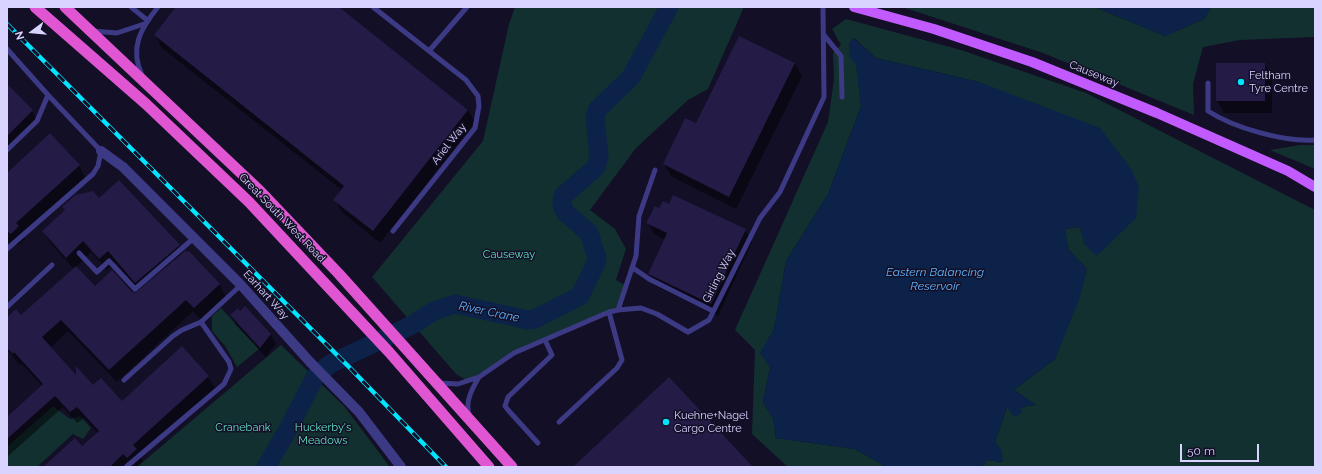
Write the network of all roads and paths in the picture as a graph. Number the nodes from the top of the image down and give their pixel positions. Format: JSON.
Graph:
{"nodes":[{"id":1,"x":35,"y":7,"type":"edge"},
{"id":2,"x":65,"y":7,"type":"edge"},
{"id":3,"x":131,"y":7,"type":"edge"},
{"id":4,"x":158,"y":7,"type":"edge"},
{"id":5,"x":373,"y":7,"type":"edge"},
{"id":6,"x":466,"y":7,"type":"edge"},
{"id":7,"x":823,"y":7,"type":"edge"},
{"id":8,"x":854,"y":7,"type":"edge"},
{"id":9,"x":146,"y":22,"type":"junction"},
{"id":10,"x":89,"y":30,"type":"junction"},
{"id":11,"x":824,"y":35,"type":"junction"},
{"id":12,"x":7,"y":49,"type":"edge"},
{"id":13,"x":429,"y":51,"type":"junction"},
{"id":14,"x":145,"y":81,"type":"junction"},
{"id":15,"x":1208,"y":83,"type":"dead end"},
{"id":16,"x":48,"y":95,"type":"junction"},
{"id":17,"x":842,"y":97,"type":"dead end"},
{"id":18,"x":1315,"y":140,"type":"edge"},
{"id":19,"x":7,"y":150,"type":"edge"},
{"id":20,"x":102,"y":150,"type":"junction"},
{"id":21,"x":655,"y":170,"type":"dead end"},
{"id":22,"x":1288,"y":171,"type":"junction"},
{"id":23,"x":1315,"y":178,"type":"edge"},
{"id":24,"x":1315,"y":187,"type":"edge"},
{"id":25,"x":393,"y":231,"type":"dead end"},
{"id":26,"x":194,"y":238,"type":"junction"},
{"id":27,"x":7,"y":249,"type":"edge"},
{"id":28,"x":80,"y":253,"type":"dead end"},
{"id":29,"x":52,"y":265,"type":"dead end"},
{"id":30,"x":633,"y":268,"type":"junction"},
{"id":31,"x":241,"y":285,"type":"junction"},
{"id":32,"x":7,"y":307,"type":"edge"},
{"id":33,"x":618,"y":310,"type":"junction"},
{"id":34,"x":713,"y":311,"type":"junction"},
{"id":35,"x":609,"y":312,"type":"junction"},
{"id":36,"x":201,"y":322,"type":"junction"},
{"id":37,"x":545,"y":340,"type":"junction"},
{"id":38,"x":479,"y":377,"type":"junction"},
{"id":39,"x":433,"y":379,"type":"junction"},
{"id":40,"x":124,"y":380,"type":"dead end"},
{"id":41,"x":559,"y":422,"type":"dead end"},
{"id":42,"x":474,"y":424,"type":"junction"},
{"id":43,"x":538,"y":443,"type":"dead end"},
{"id":44,"x":126,"y":467,"type":"edge"},
{"id":45,"x":402,"y":467,"type":"edge"},
{"id":46,"x":489,"y":467,"type":"edge"},
{"id":47,"x":512,"y":467,"type":"edge"}],
"edges":[{"from":1,"to":46,"type":"highway","name":"Great South West Road"},
{"from":2,"to":10,"type":"highway","name":"Great South West Road"},
{"from":3,"to":9,"type":"lane"},
{"from":4,"to":9,"type":"lane"},
{"from":5,"to":13,"type":"lane","name":"Ariel Way"},
{"from":6,"to":13,"type":"lane"},
{"from":7,"to":11,"type":"lane","name":"Girling Way"},
{"from":8,"to":22,"type":"main road","name":"Causeway"},
{"from":9,"to":10,"type":"lane"},
{"from":9,"to":14,"type":"lane"},
{"from":10,"to":14,"type":"highway","name":"Great South West Road"},
{"from":11,"to":17,"type":"lane"},
{"from":11,"to":34,"type":"lane","name":"Girling Way"},
{"from":12,"to":16,"type":"lane","name":"Earhart Way"},
{"from":13,"to":25,"type":"lane","name":"Ariel Way"},
{"from":14,"to":39,"type":"highway","name":"Great South West Road"},
{"from":15,"to":18,"type":"lane"},
{"from":16,"to":19,"type":"lane"},
{"from":16,"to":20,"type":"lane","name":"Earhart Way"},
{"from":20,"to":26,"type":"street","name":"Earhart Way"},
{"from":20,"to":27,"type":"lane"},
{"from":21,"to":30,"type":"lane"},
{"from":22,"to":23,"type":"main road"},
{"from":22,"to":24,"type":"main road","name":"Causeway"},
{"from":26,"to":28,"type":"lane"},
{"from":26,"to":31,"type":"street","name":"Earhart Way"},
{"from":29,"to":32,"type":"lane"},
{"from":30,"to":33,"type":"lane"},
{"from":30,"to":34,"type":"lane"},
{"from":31,"to":36,"type":"lane"},
{"from":31,"to":45,"type":"street","name":"Earhart Way"},
{"from":33,"to":34,"type":"lane","name":"Girling Way"},
{"from":33,"to":35,"type":"lane","name":"Girling Way"},
{"from":35,"to":37,"type":"lane","name":"Girling Way"},
{"from":35,"to":41,"type":"lane"},
{"from":36,"to":40,"type":"lane"},
{"from":36,"to":44,"type":"lane"},
{"from":37,"to":38,"type":"lane","name":"Girling Way"},
{"from":37,"to":43,"type":"lane"},
{"from":38,"to":39,"type":"lane","name":"Girling Way"},
{"from":38,"to":42,"type":"lane","name":"Girling Way"},
{"from":39,"to":42,"type":"highway","name":"Great South West Road"},
{"from":42,"to":47,"type":"highway","name":"Great South West Road"}]}
